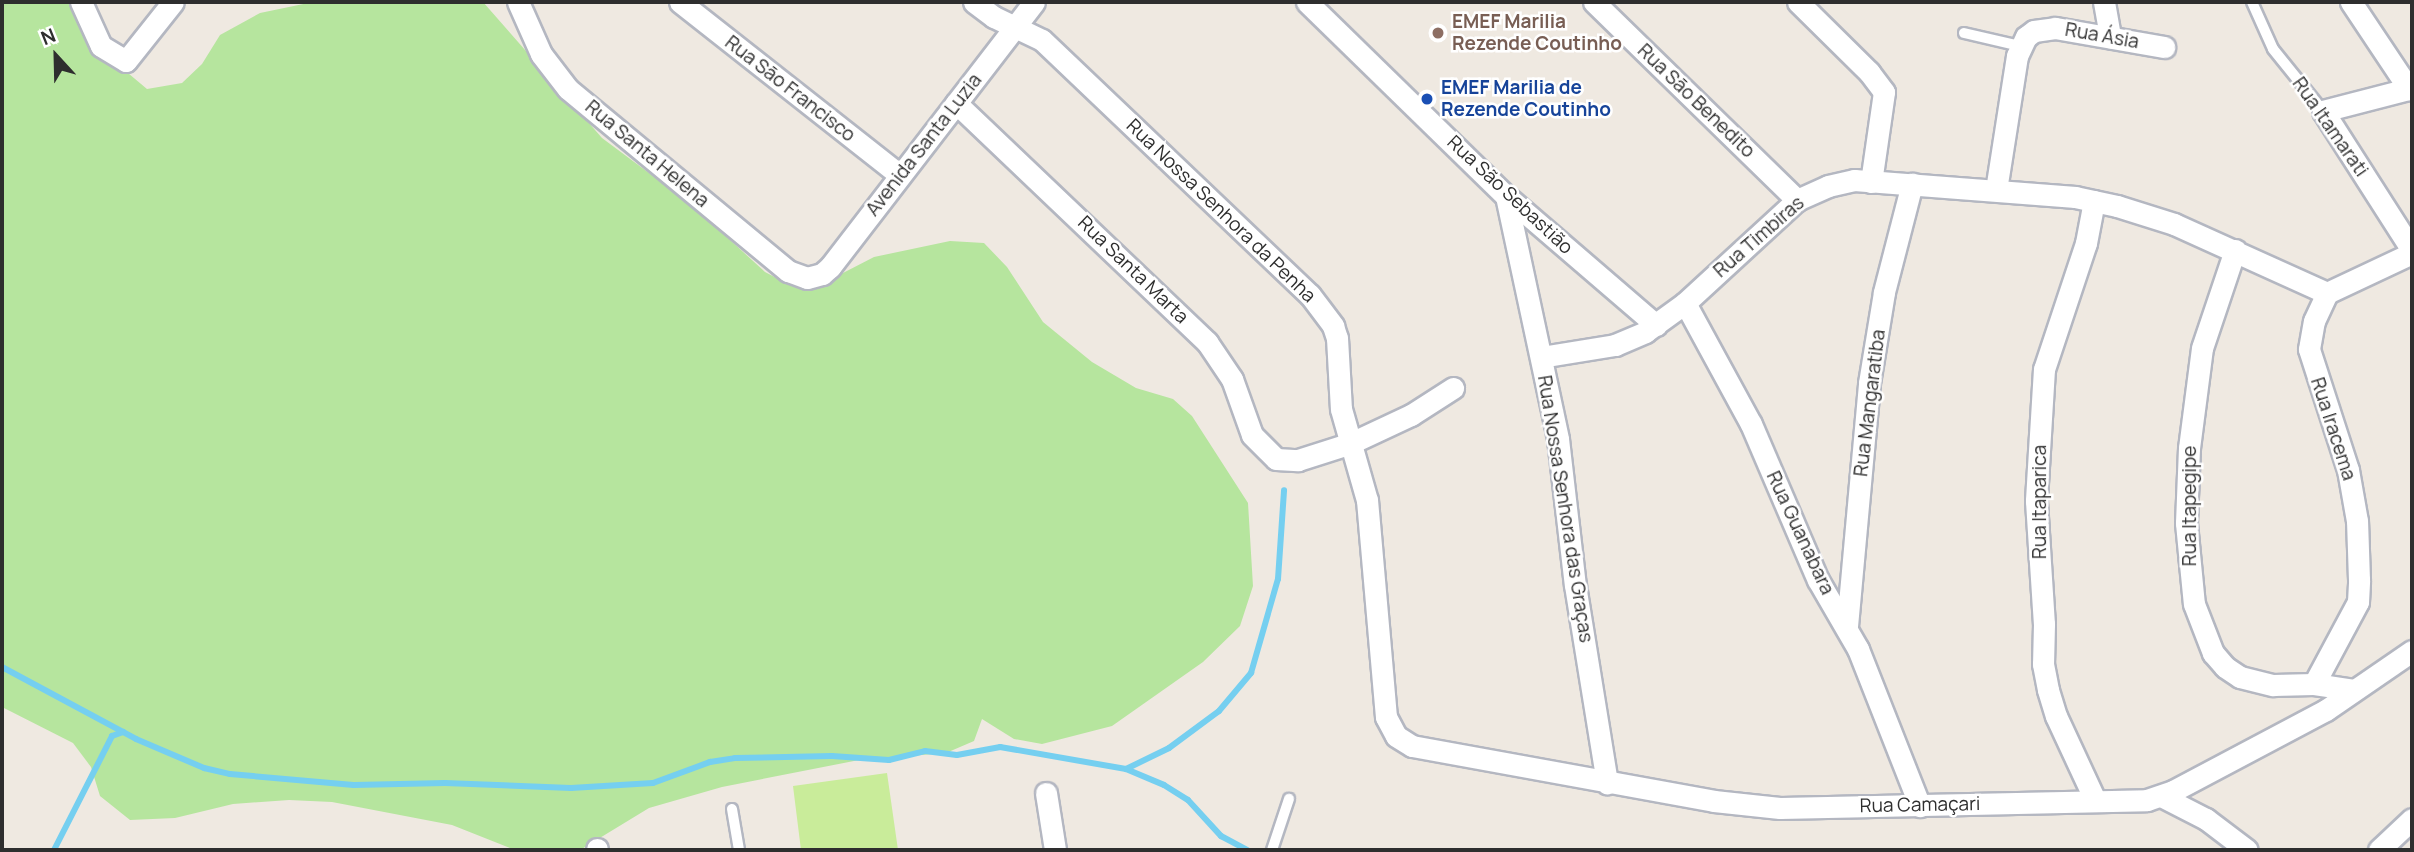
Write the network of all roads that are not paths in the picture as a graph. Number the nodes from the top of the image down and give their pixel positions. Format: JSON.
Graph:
{"nodes":[{"id":1,"x":80,"y":2,"type":"edge"},
{"id":2,"x":173,"y":2,"type":"edge"},
{"id":3,"x":518,"y":2,"type":"edge"},
{"id":4,"x":680,"y":2,"type":"edge"},
{"id":5,"x":974,"y":2,"type":"edge"},
{"id":6,"x":1034,"y":2,"type":"edge"},
{"id":7,"x":1307,"y":2,"type":"edge"},
{"id":8,"x":1594,"y":2,"type":"edge"},
{"id":9,"x":1798,"y":2,"type":"edge"},
{"id":10,"x":2104,"y":2,"type":"edge"},
{"id":11,"x":2252,"y":2,"type":"edge"},
{"id":12,"x":2351,"y":2,"type":"edge"},
{"id":13,"x":1015,"y":27,"type":"junction"},
{"id":14,"x":1964,"y":33,"type":"dead end"},
{"id":15,"x":2110,"y":37,"type":"junction"},
{"id":16,"x":2020,"y":46,"type":"junction"},
{"id":17,"x":2164,"y":47,"type":"dead end"},
{"id":18,"x":2411,"y":89,"type":"edge"},
{"id":19,"x":956,"y":103,"type":"junction"},
{"id":20,"x":2323,"y":111,"type":"junction"},
{"id":21,"x":900,"y":175,"type":"junction"},
{"id":22,"x":1871,"y":183,"type":"junction"},
{"id":23,"x":1912,"y":184,"type":"junction"},
{"id":24,"x":1996,"y":190,"type":"junction"},
{"id":25,"x":1506,"y":196,"type":"junction"},
{"id":26,"x":1797,"y":200,"type":"junction"},
{"id":27,"x":2094,"y":201,"type":"junction"},
{"id":28,"x":2235,"y":250,"type":"junction"},
{"id":29,"x":2412,"y":251,"type":"edge"},
{"id":30,"x":807,"y":278,"type":"joint"},
{"id":31,"x":2327,"y":293,"type":"junction"},
{"id":32,"x":1685,"y":303,"type":"junction"},
{"id":33,"x":1657,"y":325,"type":"junction"},
{"id":34,"x":1541,"y":357,"type":"junction"},
{"id":35,"x":1453,"y":388,"type":"dead end"},
{"id":36,"x":1351,"y":443,"type":"junction"},
{"id":37,"x":1846,"y":626,"type":"junction"},
{"id":38,"x":2412,"y":651,"type":"edge"},
{"id":39,"x":2314,"y":684,"type":"junction"},
{"id":40,"x":2354,"y":691,"type":"junction"},
{"id":41,"x":1396,"y":736,"type":"joint"},
{"id":42,"x":1607,"y":783,"type":"junction"},
{"id":43,"x":1045,"y":793,"type":"dead end"},
{"id":44,"x":2161,"y":796,"type":"junction"},
{"id":45,"x":1289,"y":799,"type":"dead end"},
{"id":46,"x":2095,"y":800,"type":"junction"},
{"id":47,"x":1920,"y":806,"type":"junction"},
{"id":48,"x":732,"y":808,"type":"dead end"},
{"id":49,"x":2412,"y":819,"type":"edge"},
{"id":50,"x":739,"y":850,"type":"edge"},
{"id":51,"x":1055,"y":850,"type":"edge"},
{"id":52,"x":1272,"y":850,"type":"edge"},
{"id":53,"x":2247,"y":850,"type":"edge"},
{"id":54,"x":2379,"y":850,"type":"edge"}],
"edges":[{"from":1,"to":2,"type":"street"},
{"from":3,"to":30,"type":"street","name":"Rua Santa Helena"},
{"from":4,"to":21,"type":"street","name":"Rua São Francisco"},
{"from":5,"to":13,"type":"street","name":"Rua Nossa Senhora da Penha"},
{"from":6,"to":13,"type":"street","name":"Avenida Santa Luzia"},
{"from":7,"to":25,"type":"street","name":"Rua São Sebastião"},
{"from":8,"to":26,"type":"street","name":"Rua São Benedito"},
{"from":9,"to":22,"type":"street"},
{"from":10,"to":15,"type":"street"},
{"from":11,"to":20,"type":"lane","name":"Rua Itamarati"},
{"from":12,"to":18,"type":"street"},
{"from":13,"to":19,"type":"street","name":"Avenida Santa Luzia"},
{"from":13,"to":36,"type":"street","name":"Rua Nossa Senhora da Penha"},
{"from":14,"to":16,"type":"lane"},
{"from":15,"to":16,"type":"street","name":"Rua Ásia"},
{"from":15,"to":17,"type":"street","name":"Rua Ásia"},
{"from":16,"to":24,"type":"street"},
{"from":18,"to":20,"type":"street"},
{"from":19,"to":21,"type":"street","name":"Avenida Santa Luzia"},
{"from":19,"to":36,"type":"street","name":"Rua Santa Marta"},
{"from":20,"to":29,"type":"street","name":"Rua Itamarati"},
{"from":21,"to":30,"type":"street","name":"Avenida Santa Luzia"},
{"from":22,"to":23,"type":"street","name":"Rua Timbiras"},
{"from":22,"to":26,"type":"street","name":"Rua Timbiras"},
{"from":23,"to":24,"type":"street","name":"Rua Timbiras"},
{"from":23,"to":37,"type":"street","name":"Rua Mangaratiba"},
{"from":24,"to":27,"type":"street","name":"Rua Timbiras"},
{"from":25,"to":33,"type":"street","name":"Rua São Sebastião"},
{"from":25,"to":34,"type":"street","name":"Rua Nossa Senhora das Graças"},
{"from":26,"to":32,"type":"street","name":"Rua Timbiras"},
{"from":27,"to":28,"type":"street","name":"Rua Timbiras"},
{"from":27,"to":46,"type":"street","name":"Rua Itaparica"},
{"from":28,"to":31,"type":"street","name":"Rua Timbiras"},
{"from":28,"to":39,"type":"street","name":"Rua Itapegipe"},
{"from":29,"to":31,"type":"street"},
{"from":31,"to":39,"type":"street","name":"Rua Iracema"},
{"from":32,"to":33,"type":"street","name":"Rua Timbiras"},
{"from":32,"to":37,"type":"street","name":"Rua Guanabara"},
{"from":33,"to":34,"type":"street","name":"Rua Timbiras"},
{"from":34,"to":42,"type":"street","name":"Rua Nossa Senhora das Graças"},
{"from":35,"to":36,"type":"street"},
{"from":36,"to":41,"type":"street","name":"Rua Nossa Senhora da Penha"},
{"from":37,"to":47,"type":"street","name":"Rua Guanabara"},
{"from":38,"to":40,"type":"street","name":"Rua Camaçari"},
{"from":39,"to":40,"type":"street","name":"Rua Itapegipe"},
{"from":40,"to":44,"type":"street","name":"Rua Camaçari"},
{"from":41,"to":42,"type":"street","name":"Rua Camaçari"},
{"from":42,"to":47,"type":"street","name":"Rua Camaçari"},
{"from":43,"to":51,"type":"street"},
{"from":44,"to":46,"type":"street","name":"Rua Camaçari"},
{"from":44,"to":53,"type":"street"},
{"from":45,"to":52,"type":"lane"},
{"from":46,"to":47,"type":"street","name":"Rua Camaçari"},
{"from":48,"to":50,"type":"lane"},
{"from":49,"to":54,"type":"street"}]}
